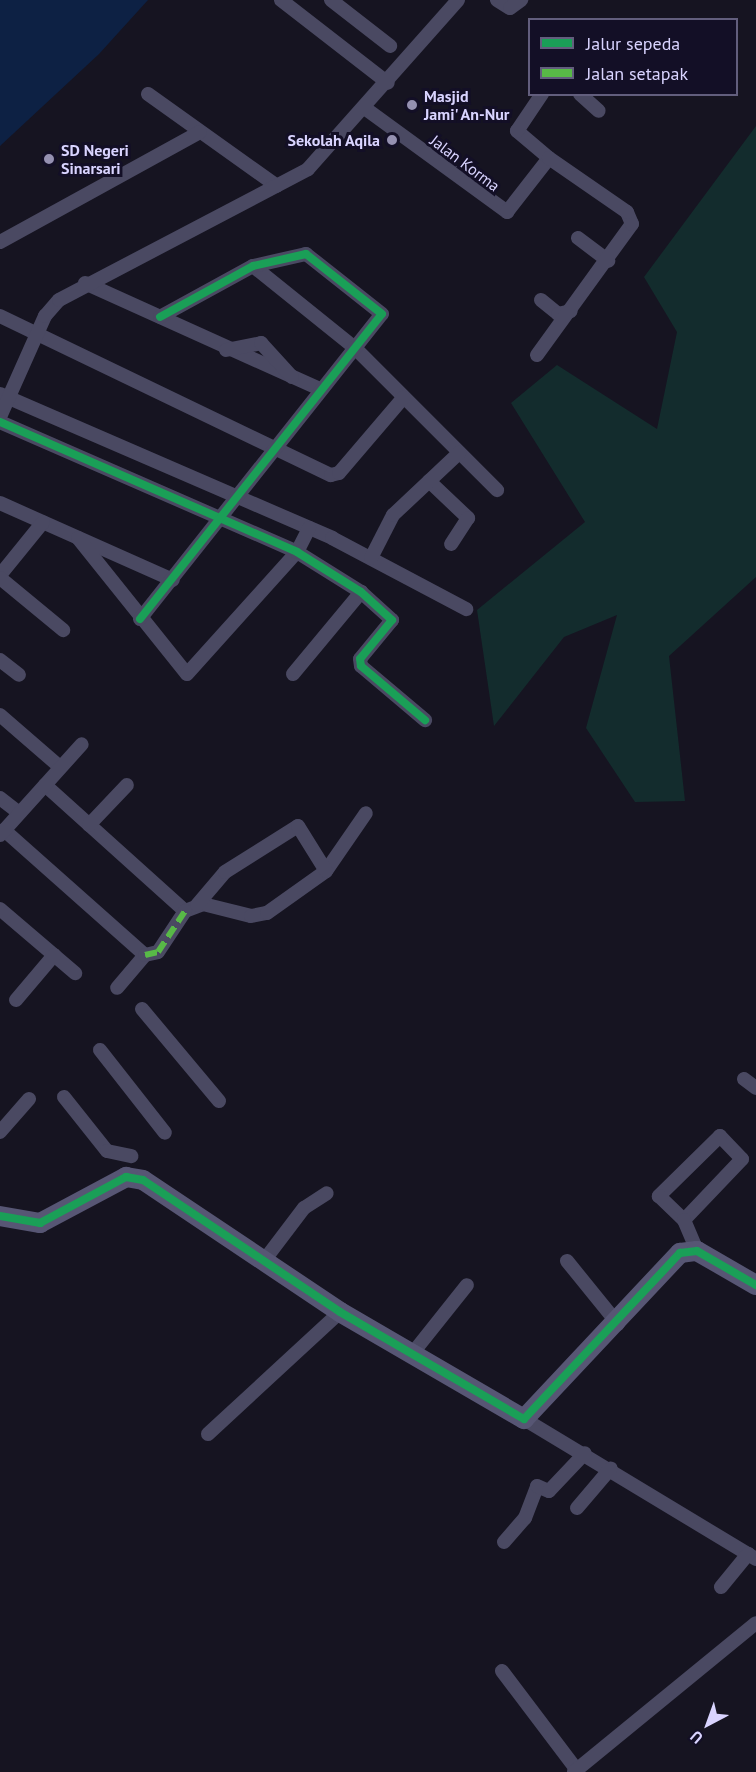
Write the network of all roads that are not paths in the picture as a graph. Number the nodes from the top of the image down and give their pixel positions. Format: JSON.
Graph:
{"nodes":[{"id":1,"x":281,"y":0,"type":"edge"},
{"id":2,"x":331,"y":0,"type":"edge"},
{"id":3,"x":458,"y":0,"type":"edge"},
{"id":4,"x":497,"y":0,"type":"edge"},
{"id":5,"x":521,"y":0,"type":"edge"},
{"id":6,"x":390,"y":46,"type":"dead end"},
{"id":7,"x":388,"y":83,"type":"junction"},
{"id":8,"x":148,"y":94,"type":"dead end"},
{"id":9,"x":540,"y":96,"type":"edge"},
{"id":10,"x":582,"y":96,"type":"edge"},
{"id":11,"x":366,"y":109,"type":"junction"},
{"id":12,"x":599,"y":111,"type":"dead end"},
{"id":13,"x":200,"y":132,"type":"junction"},
{"id":14,"x":549,"y":158,"type":"junction"},
{"id":15,"x":277,"y":186,"type":"junction"},
{"id":16,"x":578,"y":238,"type":"dead end"},
{"id":17,"x":0,"y":242,"type":"edge"},
{"id":18,"x":608,"y":261,"type":"junction"},
{"id":19,"x":253,"y":266,"type":"junction"},
{"id":20,"x":85,"y":283,"type":"junction"},
{"id":21,"x":541,"y":300,"type":"dead end"},
{"id":22,"x":571,"y":310,"type":"junction"},
{"id":23,"x":0,"y":316,"type":"edge"},
{"id":24,"x":160,"y":317,"type":"junction"},
{"id":25,"x":36,"y":335,"type":"junction"},
{"id":26,"x":354,"y":348,"type":"junction"},
{"id":27,"x":226,"y":350,"type":"junction"},
{"id":28,"x":537,"y":355,"type":"dead end"},
{"id":29,"x":293,"y":378,"type":"junction"},
{"id":30,"x":320,"y":389,"type":"junction"},
{"id":31,"x":4,"y":396,"type":"edge"},
{"id":32,"x":403,"y":398,"type":"junction"},
{"id":33,"x":0,"y":417,"type":"edge"},
{"id":34,"x":0,"y":422,"type":"edge"},
{"id":35,"x":277,"y":445,"type":"junction"},
{"id":36,"x":459,"y":453,"type":"junction"},
{"id":37,"x":429,"y":481,"type":"junction"},
{"id":38,"x":497,"y":490,"type":"dead end"},
{"id":39,"x":235,"y":495,"type":"junction"},
{"id":40,"x":0,"y":503,"type":"edge"},
{"id":41,"x":215,"y":518,"type":"junction"},
{"id":42,"x":43,"y":522,"type":"junction"},
{"id":43,"x":309,"y":528,"type":"junction"},
{"id":44,"x":78,"y":538,"type":"junction"},
{"id":45,"x":451,"y":544,"type":"dead end"},
{"id":46,"x":297,"y":552,"type":"junction"},
{"id":47,"x":371,"y":558,"type":"junction"},
{"id":48,"x":0,"y":576,"type":"edge"},
{"id":49,"x":173,"y":580,"type":"junction"},
{"id":50,"x":361,"y":592,"type":"junction"},
{"id":51,"x":466,"y":609,"type":"dead end"},
{"id":52,"x":140,"y":619,"type":"junction"},
{"id":53,"x":63,"y":630,"type":"dead end"},
{"id":54,"x":0,"y":660,"type":"edge"},
{"id":55,"x":293,"y":674,"type":"dead end"},
{"id":56,"x":19,"y":675,"type":"dead end"},
{"id":57,"x":0,"y":715,"type":"edge"},
{"id":58,"x":424,"y":720,"type":"dead end"},
{"id":59,"x":82,"y":744,"type":"dead end"},
{"id":60,"x":60,"y":767,"type":"junction"},
{"id":61,"x":127,"y":784,"type":"dead end"},
{"id":62,"x":45,"y":785,"type":"junction"},
{"id":63,"x":0,"y":798,"type":"edge"},
{"id":64,"x":18,"y":813,"type":"junction"},
{"id":65,"x":366,"y":813,"type":"dead end"},
{"id":66,"x":89,"y":825,"type":"junction"},
{"id":67,"x":2,"y":832,"type":"edge"},
{"id":68,"x":326,"y":871,"type":"junction"},
{"id":69,"x":191,"y":908,"type":"junction"},
{"id":70,"x":0,"y":909,"type":"edge"},
{"id":71,"x":54,"y":955,"type":"junction"},
{"id":72,"x":145,"y":955,"type":"junction"},
{"id":73,"x":75,"y":973,"type":"dead end"},
{"id":74,"x":117,"y":988,"type":"dead end"},
{"id":75,"x":16,"y":1000,"type":"dead end"},
{"id":76,"x":142,"y":1009,"type":"dead end"},
{"id":77,"x":100,"y":1050,"type":"dead end"},
{"id":78,"x":744,"y":1079,"type":"dead end"},
{"id":79,"x":756,"y":1088,"type":"edge"},
{"id":80,"x":64,"y":1097,"type":"dead end"},
{"id":81,"x":29,"y":1099,"type":"dead end"},
{"id":82,"x":219,"y":1101,"type":"dead end"},
{"id":83,"x":0,"y":1132,"type":"edge"},
{"id":84,"x":165,"y":1133,"type":"dead end"},
{"id":85,"x":131,"y":1156,"type":"dead end"},
{"id":86,"x":327,"y":1193,"type":"dead end"},
{"id":87,"x":0,"y":1216,"type":"edge"},
{"id":88,"x":684,"y":1220,"type":"junction"},
{"id":89,"x":697,"y":1251,"type":"junction"},
{"id":90,"x":567,"y":1262,"type":"dead end"},
{"id":91,"x":263,"y":1263,"type":"junction"},
{"id":92,"x":467,"y":1285,"type":"dead end"},
{"id":93,"x":756,"y":1285,"type":"edge"},
{"id":94,"x":340,"y":1312,"type":"junction"},
{"id":95,"x":618,"y":1323,"type":"junction"},
{"id":96,"x":412,"y":1354,"type":"junction"},
{"id":97,"x":524,"y":1419,"type":"junction"},
{"id":98,"x":208,"y":1434,"type":"dead end"},
{"id":99,"x":585,"y":1453,"type":"junction"},
{"id":100,"x":611,"y":1468,"type":"junction"},
{"id":101,"x":577,"y":1508,"type":"dead end"},
{"id":102,"x":504,"y":1542,"type":"dead end"},
{"id":103,"x":752,"y":1556,"type":"edge"},
{"id":104,"x":721,"y":1587,"type":"dead end"},
{"id":105,"x":756,"y":1623,"type":"edge"},
{"id":106,"x":502,"y":1671,"type":"dead end"},
{"id":107,"x":576,"y":1771,"type":"edge"}],
"edges":[{"from":1,"to":7,"type":"street"},
{"from":2,"to":6,"type":"street"},
{"from":3,"to":7,"type":"street"},
{"from":4,"to":5,"type":"street"},
{"from":7,"to":11,"type":"street"},
{"from":8,"to":13,"type":"street"},
{"from":9,"to":14,"type":"street"},
{"from":10,"to":12,"type":"street"},
{"from":11,"to":14,"type":"street","name":"Jalan Korma"},
{"from":11,"to":15,"type":"street"},
{"from":13,"to":15,"type":"street"},
{"from":13,"to":17,"type":"street"},
{"from":14,"to":18,"type":"street"},
{"from":15,"to":20,"type":"street"},
{"from":16,"to":18,"type":"street"},
{"from":18,"to":22,"type":"street"},
{"from":19,"to":24,"type":"street"},
{"from":19,"to":26,"type":"street"},
{"from":19,"to":26,"type":"street"},
{"from":20,"to":24,"type":"street"},
{"from":20,"to":25,"type":"street"},
{"from":21,"to":22,"type":"street"},
{"from":22,"to":28,"type":"street"},
{"from":23,"to":25,"type":"street"},
{"from":24,"to":27,"type":"street"},
{"from":25,"to":31,"type":"street"},
{"from":25,"to":35,"type":"street"},
{"from":26,"to":30,"type":"street"},
{"from":26,"to":32,"type":"street"},
{"from":27,"to":29,"type":"street"},
{"from":27,"to":29,"type":"street"},
{"from":29,"to":30,"type":"street"},
{"from":30,"to":35,"type":"street"},
{"from":31,"to":33,"type":"street"},
{"from":31,"to":39,"type":"street"},
{"from":32,"to":35,"type":"street"},
{"from":32,"to":36,"type":"street"},
{"from":34,"to":41,"type":"street"},
{"from":35,"to":39,"type":"street"},
{"from":36,"to":37,"type":"street"},
{"from":36,"to":38,"type":"street"},
{"from":37,"to":45,"type":"street"},
{"from":37,"to":47,"type":"street"},
{"from":39,"to":41,"type":"street"},
{"from":39,"to":43,"type":"street"},
{"from":40,"to":42,"type":"street"},
{"from":41,"to":46,"type":"street"},
{"from":41,"to":49,"type":"street"},
{"from":42,"to":44,"type":"street"},
{"from":42,"to":48,"type":"street"},
{"from":43,"to":46,"type":"street"},
{"from":43,"to":47,"type":"street"},
{"from":44,"to":49,"type":"street"},
{"from":44,"to":52,"type":"street"},
{"from":46,"to":50,"type":"street"},
{"from":46,"to":52,"type":"street"},
{"from":47,"to":51,"type":"street"},
{"from":48,"to":53,"type":"street"},
{"from":49,"to":52,"type":"street"},
{"from":50,"to":55,"type":"street"},
{"from":50,"to":58,"type":"street"},
{"from":54,"to":56,"type":"street"},
{"from":57,"to":60,"type":"street"},
{"from":59,"to":60,"type":"street"},
{"from":60,"to":62,"type":"street"},
{"from":61,"to":66,"type":"street"},
{"from":62,"to":64,"type":"street"},
{"from":62,"to":66,"type":"street"},
{"from":63,"to":64,"type":"street"},
{"from":64,"to":67,"type":"street"},
{"from":65,"to":68,"type":"street"},
{"from":66,"to":69,"type":"street"},
{"from":67,"to":72,"type":"street"},
{"from":68,"to":69,"type":"street"},
{"from":68,"to":69,"type":"street"},
{"from":69,"to":72,"type":"street"},
{"from":70,"to":71,"type":"street"},
{"from":71,"to":73,"type":"street"},
{"from":71,"to":75,"type":"street"},
{"from":72,"to":74,"type":"street"},
{"from":76,"to":82,"type":"street"},
{"from":77,"to":84,"type":"street"},
{"from":78,"to":79,"type":"street"},
{"from":80,"to":85,"type":"street"},
{"from":81,"to":83,"type":"street"},
{"from":86,"to":91,"type":"street"},
{"from":87,"to":91,"type":"street"},
{"from":88,"to":88,"type":"street"},
{"from":88,"to":89,"type":"street"},
{"from":89,"to":93,"type":"street"},
{"from":89,"to":95,"type":"street"},
{"from":90,"to":95,"type":"street"},
{"from":91,"to":94,"type":"street"},
{"from":92,"to":96,"type":"street"},
{"from":94,"to":96,"type":"street"},
{"from":94,"to":98,"type":"street"},
{"from":95,"to":97,"type":"street"},
{"from":96,"to":97,"type":"street"},
{"from":97,"to":99,"type":"street"},
{"from":99,"to":100,"type":"street"},
{"from":99,"to":102,"type":"street"},
{"from":100,"to":101,"type":"street"},
{"from":100,"to":103,"type":"street"},
{"from":103,"to":104,"type":"street"},
{"from":105,"to":107,"type":"street"},
{"from":106,"to":107,"type":"street"}]}
